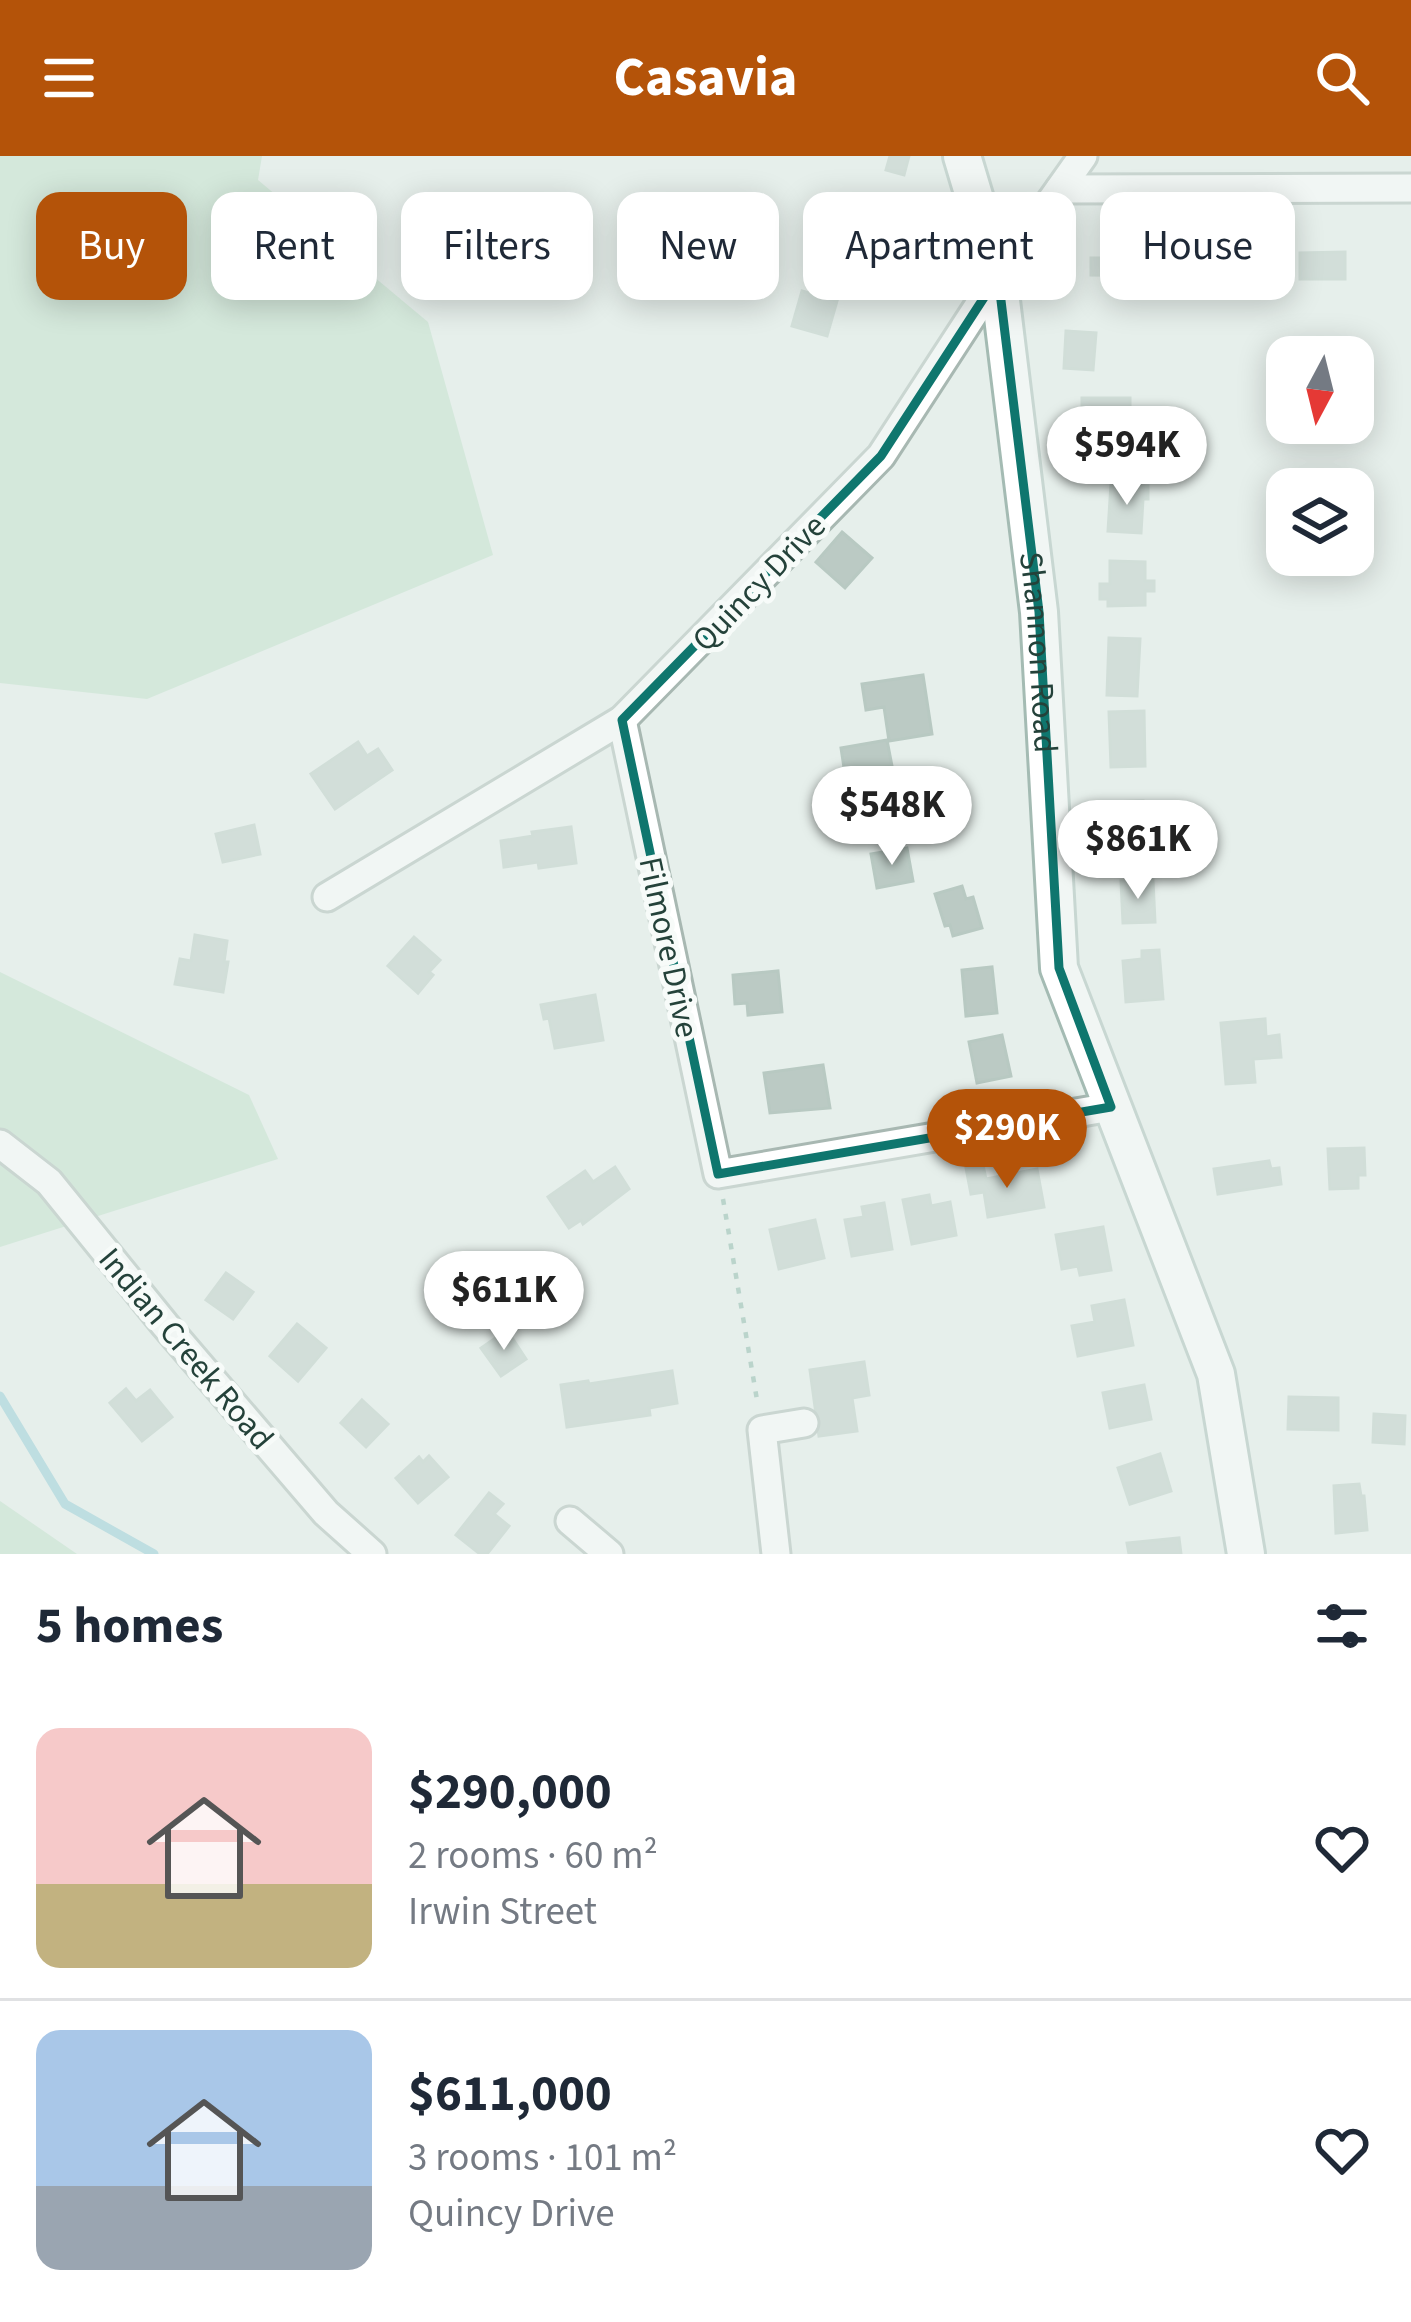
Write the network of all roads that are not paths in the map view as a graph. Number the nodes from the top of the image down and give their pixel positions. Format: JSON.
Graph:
{"nodes":[{"id":1,"x":962,"y":156,"type":"edge"},
{"id":2,"x":1083,"y":156,"type":"edge"},
{"id":3,"x":1411,"y":188,"type":"edge"},
{"id":4,"x":1060,"y":189,"type":"junction"},
{"id":5,"x":973,"y":192,"type":"edge"},
{"id":6,"x":1058,"y":192,"type":"edge"},
{"id":7,"x":982,"y":300,"type":"edge"},
{"id":8,"x":1001,"y":300,"type":"edge"},
{"id":9,"x":622,"y":720,"type":"junction"},
{"id":10,"x":327,"y":897,"type":"dead end"},
{"id":11,"x":1111,"y":1107,"type":"junction"},
{"id":12,"x":0,"y":1144,"type":"edge"},
{"id":13,"x":804,"y":1423,"type":"dead end"},
{"id":14,"x":570,"y":1521,"type":"dead end"},
{"id":15,"x":372,"y":1554,"type":"edge"},
{"id":16,"x":609,"y":1554,"type":"edge"},
{"id":17,"x":776,"y":1554,"type":"edge"},
{"id":18,"x":1246,"y":1554,"type":"edge"}],
"edges":[{"from":1,"to":5,"type":"street","name":"Shannon Road"},
{"from":2,"to":4,"type":"street","name":"Quincy Drive"},
{"from":3,"to":4,"type":"street"},
{"from":4,"to":6,"type":"street","name":"Quincy Drive"},
{"from":7,"to":9,"type":"street","name":"Quincy Drive"},
{"from":8,"to":11,"type":"street","name":"Shannon Road"},
{"from":9,"to":10,"type":"street","name":"Quincy Drive"},
{"from":9,"to":11,"type":"street","name":"Filmore Drive"},
{"from":11,"to":18,"type":"street","name":"Shannon Road"},
{"from":12,"to":15,"type":"street","name":"Indian Creek Road"},
{"from":13,"to":17,"type":"street"},
{"from":14,"to":16,"type":"street"}]}
